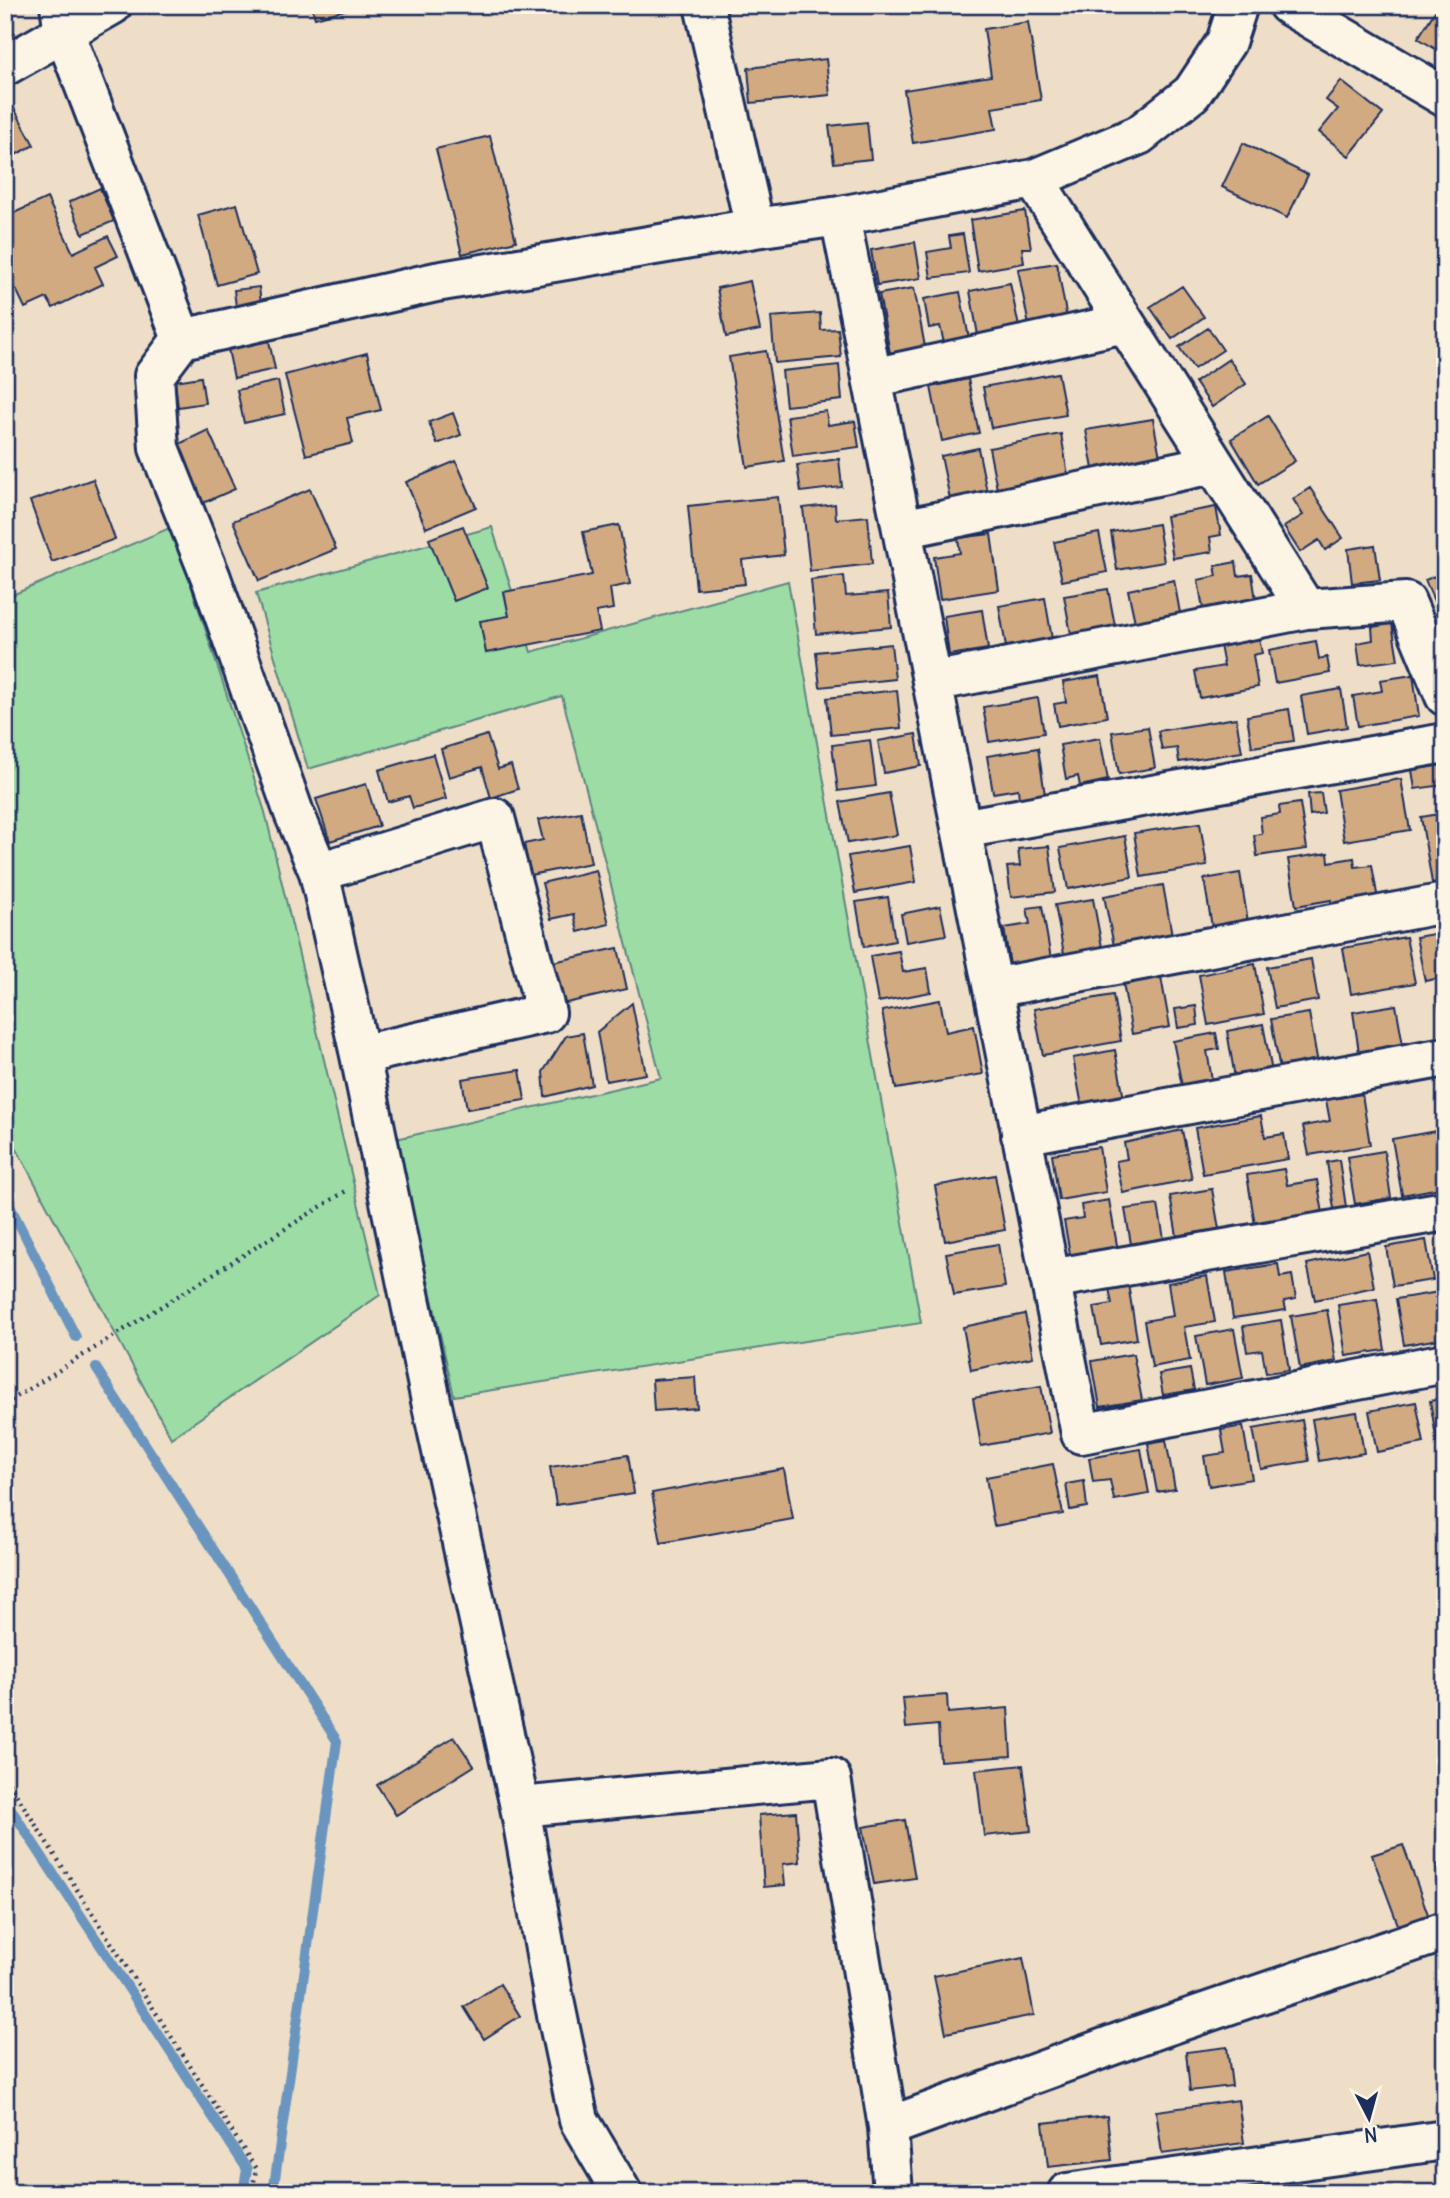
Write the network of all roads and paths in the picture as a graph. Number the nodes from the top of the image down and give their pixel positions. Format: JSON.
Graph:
{"nodes":[{"id":1,"x":112,"y":5,"type":"edge"},
{"id":2,"x":704,"y":5,"type":"edge"},
{"id":3,"x":1238,"y":5,"type":"edge"},
{"id":4,"x":1288,"y":5,"type":"edge"},
{"id":5,"x":62,"y":19,"type":"edge"},
{"id":6,"x":5,"y":66,"type":"edge"},
{"id":7,"x":1445,"y":97,"type":"edge"},
{"id":8,"x":1034,"y":179,"type":"junction"},
{"id":9,"x":840,"y":216,"type":"junction"},
{"id":10,"x":755,"y":228,"type":"junction"},
{"id":11,"x":1125,"y":323,"type":"junction"},
{"id":12,"x":183,"y":339,"type":"junction"},
{"id":13,"x":872,"y":378,"type":"junction"},
{"id":14,"x":1214,"y":464,"type":"junction"},
{"id":15,"x":902,"y":529,"type":"junction"},
{"id":16,"x":1306,"y":610,"type":"junction"},
{"id":17,"x":932,"y":682,"type":"junction"},
{"id":18,"x":1445,"y":696,"type":"edge"},
{"id":19,"x":1445,"y":743,"type":"edge"},
{"id":20,"x":961,"y":829,"type":"junction"},
{"id":21,"x":319,"y":872,"type":"junction"},
{"id":22,"x":1445,"y":903,"type":"edge"},
{"id":23,"x":992,"y":988,"type":"junction"},
{"id":24,"x":360,"y":1055,"type":"junction"},
{"id":25,"x":1445,"y":1057,"type":"edge"},
{"id":26,"x":1021,"y":1135,"type":"junction"},
{"id":27,"x":383,"y":1168,"type":"junction"},
{"id":28,"x":1445,"y":1211,"type":"edge"},
{"id":29,"x":1050,"y":1279,"type":"junction"},
{"id":30,"x":1445,"y":1363,"type":"edge"},
{"id":31,"x":5,"y":1404,"type":"edge"},
{"id":32,"x":5,"y":1777,"type":"edge"},
{"id":33,"x":520,"y":1807,"type":"junction"},
{"id":34,"x":1445,"y":1931,"type":"edge"},
{"id":35,"x":888,"y":2127,"type":"junction"},
{"id":36,"x":1445,"y":2140,"type":"edge"},
{"id":37,"x":252,"y":2193,"type":"edge"},
{"id":38,"x":622,"y":2193,"type":"edge"},
{"id":39,"x":893,"y":2193,"type":"edge"},
{"id":40,"x":1067,"y":2193,"type":"edge"}],
"edges":[{"from":1,"to":5,"type":"street"},
{"from":2,"to":10,"type":"street"},
{"from":3,"to":8,"type":"street"},
{"from":4,"to":7,"type":"street"},
{"from":5,"to":6,"type":"street"},
{"from":5,"to":12,"type":"street"},
{"from":8,"to":9,"type":"street"},
{"from":8,"to":11,"type":"street"},
{"from":9,"to":10,"type":"street"},
{"from":9,"to":13,"type":"street"},
{"from":10,"to":12,"type":"street"},
{"from":11,"to":13,"type":"street"},
{"from":11,"to":14,"type":"street"},
{"from":12,"to":21,"type":"street"},
{"from":13,"to":15,"type":"street"},
{"from":14,"to":15,"type":"street"},
{"from":14,"to":16,"type":"street"},
{"from":15,"to":17,"type":"street"},
{"from":16,"to":17,"type":"street"},
{"from":16,"to":18,"type":"street"},
{"from":17,"to":20,"type":"street"},
{"from":19,"to":20,"type":"street"},
{"from":20,"to":23,"type":"street"},
{"from":21,"to":24,"type":"street"},
{"from":21,"to":24,"type":"street"},
{"from":22,"to":23,"type":"street"},
{"from":23,"to":26,"type":"street"},
{"from":24,"to":27,"type":"street"},
{"from":25,"to":26,"type":"street"},
{"from":26,"to":29,"type":"street"},
{"from":27,"to":31,"type":"path"},
{"from":27,"to":33,"type":"street"},
{"from":28,"to":29,"type":"street"},
{"from":29,"to":30,"type":"street"},
{"from":32,"to":37,"type":"path"},
{"from":33,"to":35,"type":"street"},
{"from":33,"to":38,"type":"street"},
{"from":34,"to":35,"type":"street"},
{"from":35,"to":39,"type":"street"},
{"from":36,"to":40,"type":"street"}]}
